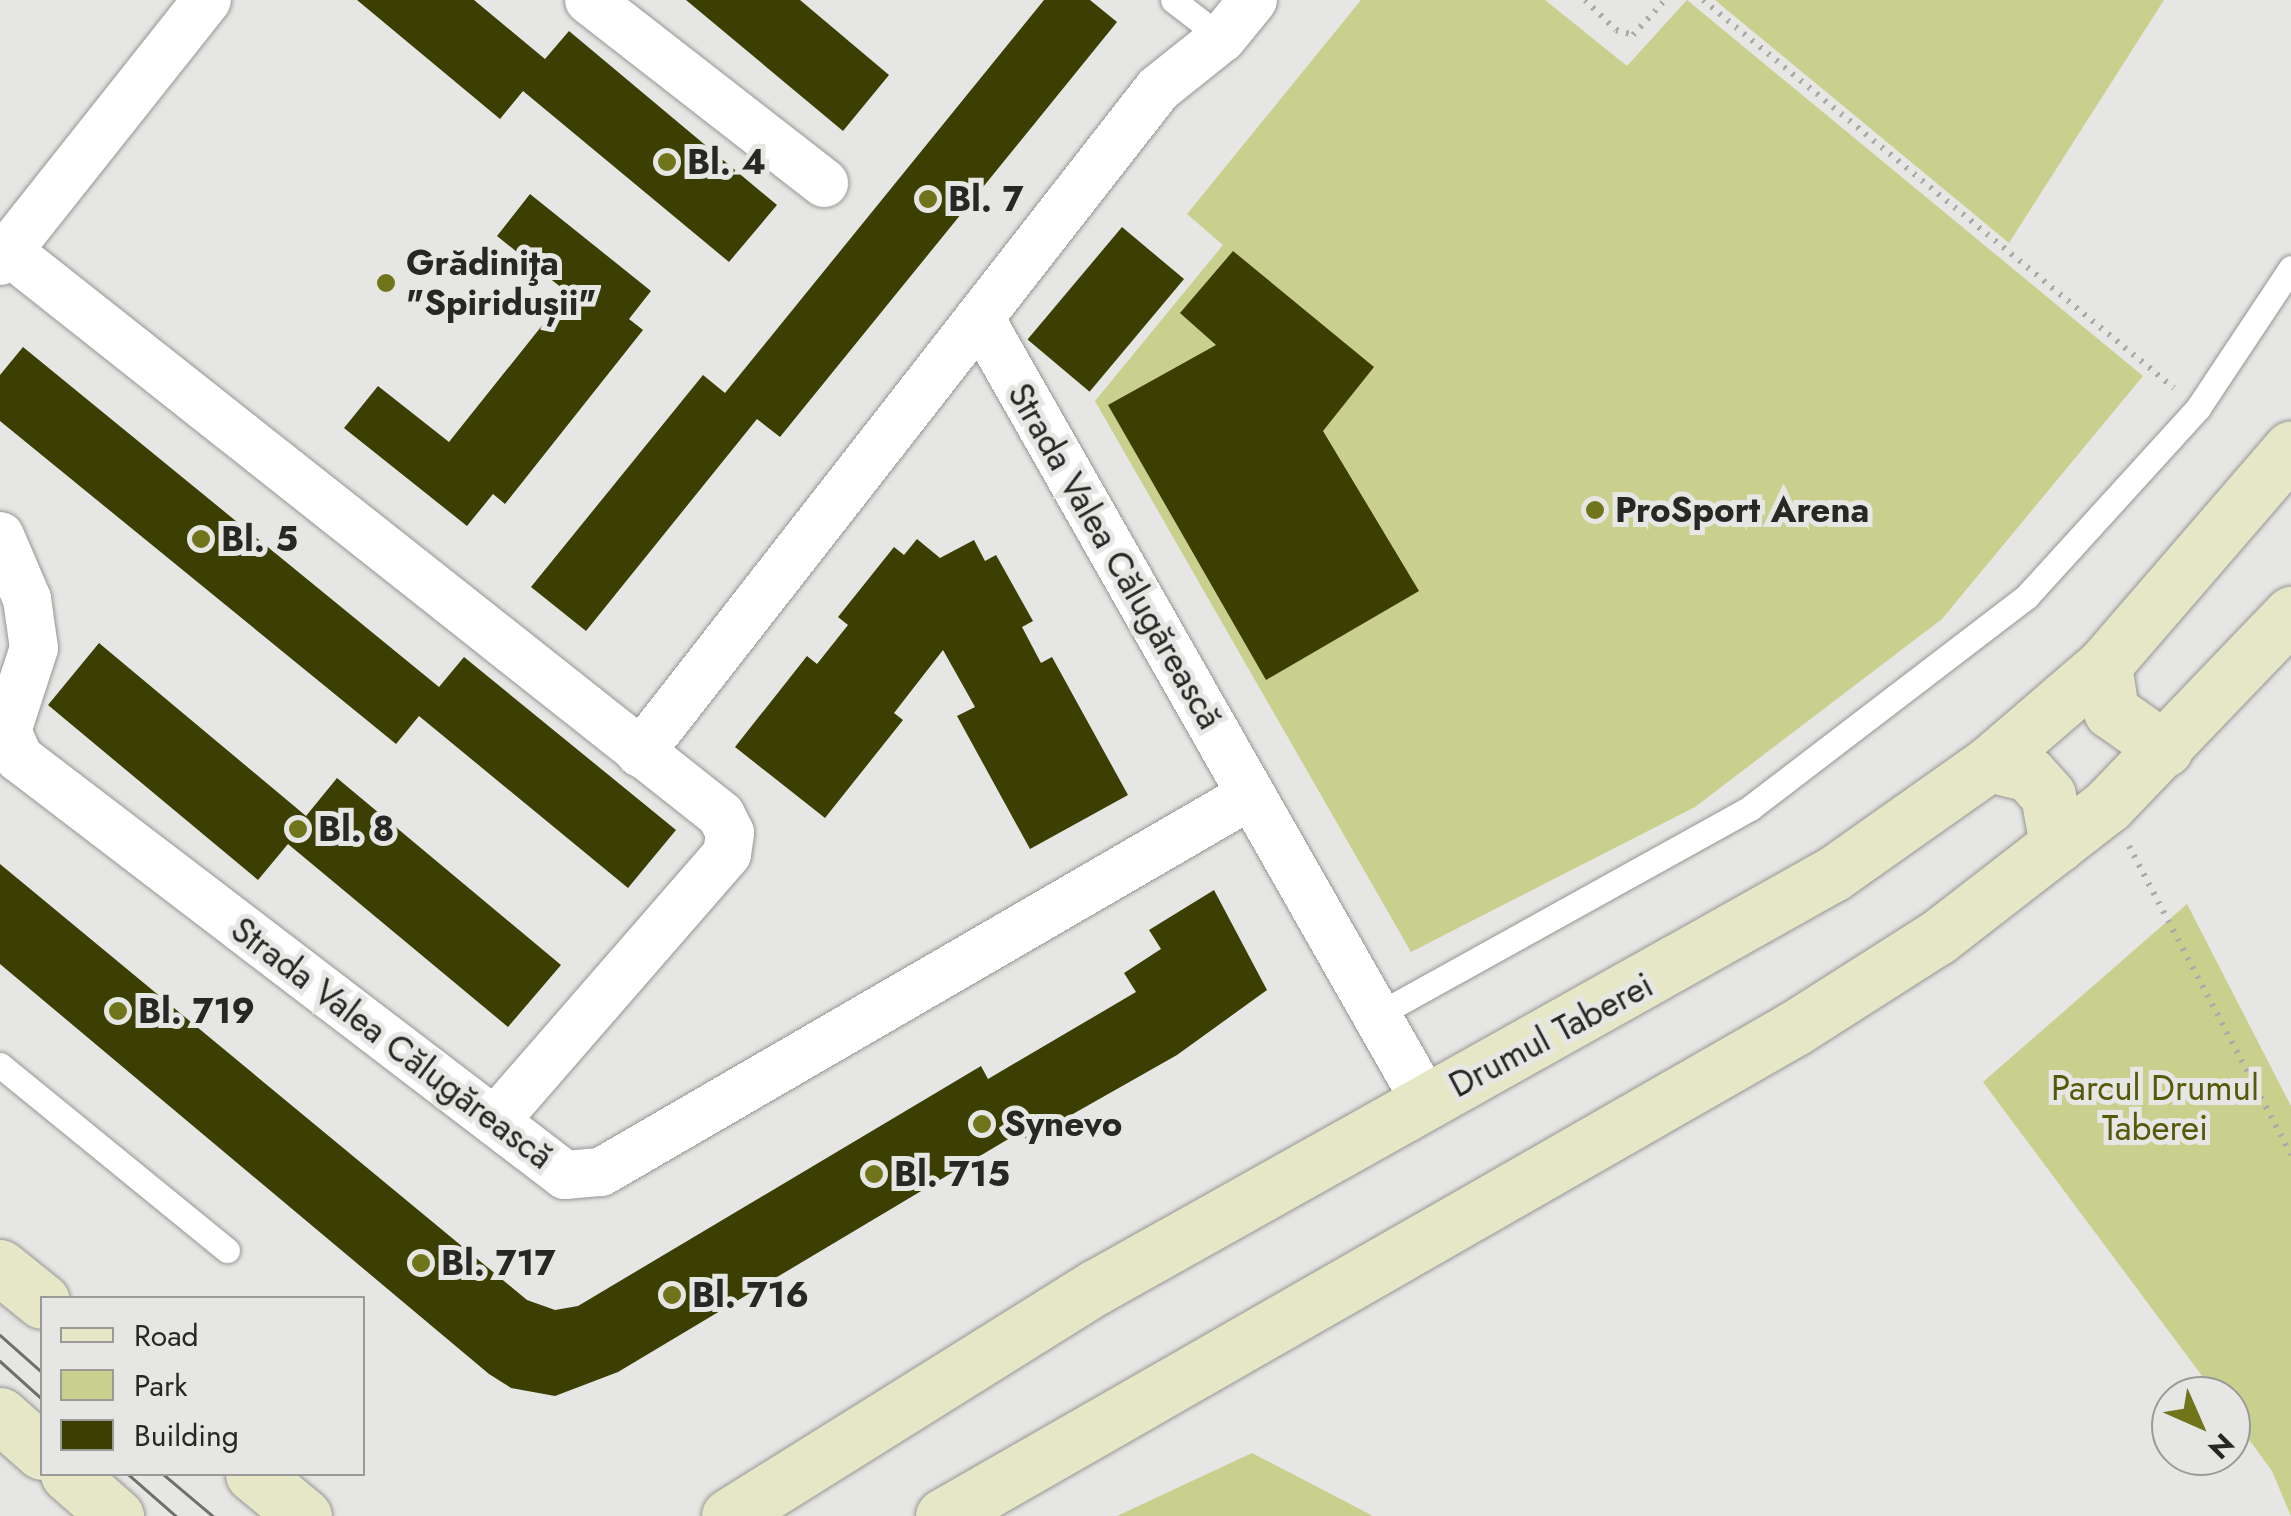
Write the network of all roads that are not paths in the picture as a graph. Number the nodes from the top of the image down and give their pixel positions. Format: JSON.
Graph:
{"nodes":[{"id":1,"x":207,"y":0,"type":"edge"},
{"id":2,"x":589,"y":0,"type":"edge"},
{"id":3,"x":1173,"y":0,"type":"edge"},
{"id":4,"x":1252,"y":0,"type":"edge"},
{"id":5,"x":1222,"y":38,"type":"junction"},
{"id":6,"x":824,"y":182,"type":"dead end"},
{"id":7,"x":4,"y":256,"type":"edge"},
{"id":8,"x":2291,"y":268,"type":"edge"},
{"id":9,"x":980,"y":318,"type":"junction"},
{"id":10,"x":2291,"y":448,"type":"edge"},
{"id":11,"x":0,"y":536,"type":"edge"},
{"id":12,"x":2291,"y":614,"type":"edge"},
{"id":13,"x":2104,"y":665,"type":"junction"},
{"id":14,"x":2165,"y":749,"type":"junction"},
{"id":15,"x":640,"y":753,"type":"junction"},
{"id":16,"x":1989,"y":764,"type":"junction"},
{"id":17,"x":1251,"y":795,"type":"junction"},
{"id":18,"x":2057,"y":846,"type":"junction"},
{"id":19,"x":1377,"y":1015,"type":"junction"},
{"id":20,"x":0,"y":1066,"type":"edge"},
{"id":21,"x":1426,"y":1102,"type":"junction"},
{"id":22,"x":495,"y":1121,"type":"junction"},
{"id":23,"x":227,"y":1250,"type":"dead end"},
{"id":24,"x":0,"y":1267,"type":"edge"},
{"id":25,"x":40,"y":1299,"type":"edge"},
{"id":26,"x":0,"y":1415,"type":"edge"},
{"id":27,"x":40,"y":1450,"type":"edge"},
{"id":28,"x":70,"y":1476,"type":"edge"},
{"id":29,"x":254,"y":1476,"type":"edge"},
{"id":30,"x":116,"y":1516,"type":"edge"},
{"id":31,"x":304,"y":1516,"type":"edge"},
{"id":32,"x":729,"y":1516,"type":"edge"},
{"id":33,"x":944,"y":1516,"type":"edge"}],
"edges":[{"from":1,"to":7,"type":"street"},
{"from":2,"to":6,"type":"street"},
{"from":3,"to":5,"type":"lane"},
{"from":4,"to":5,"type":"street"},
{"from":5,"to":9,"type":"street"},
{"from":7,"to":15,"type":"street"},
{"from":8,"to":19,"type":"lane"},
{"from":9,"to":15,"type":"street"},
{"from":9,"to":17,"type":"street","name":"Strada Valea Călugărească"},
{"from":10,"to":13,"type":"main road","name":"Drumul Taberei"},
{"from":11,"to":22,"type":"street","name":"Strada Valea Călugărească"},
{"from":12,"to":14,"type":"main road"},
{"from":13,"to":14,"type":"main road"},
{"from":13,"to":16,"type":"main road","name":"Drumul Taberei"},
{"from":14,"to":18,"type":"main road"},
{"from":15,"to":22,"type":"street"},
{"from":16,"to":18,"type":"main road"},
{"from":16,"to":21,"type":"main road","name":"Drumul Taberei"},
{"from":17,"to":19,"type":"street","name":"Strada Valea Călugărească"},
{"from":17,"to":22,"type":"street","name":"Strada Valea Călugărească"},
{"from":18,"to":33,"type":"main road"},
{"from":19,"to":21,"type":"street","name":"Strada Valea Călugărească"},
{"from":20,"to":23,"type":"lane"},
{"from":21,"to":32,"type":"main road","name":"Drumul Taberei"},
{"from":24,"to":25,"type":"main road"},
{"from":26,"to":27,"type":"main road"},
{"from":28,"to":30,"type":"main road"},
{"from":29,"to":31,"type":"main road"}]}
